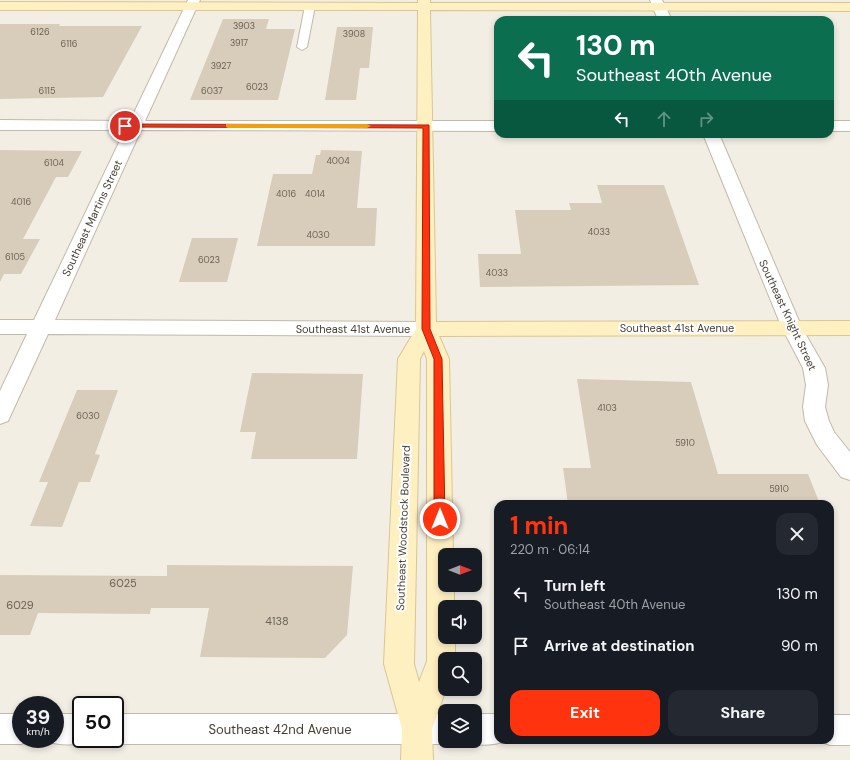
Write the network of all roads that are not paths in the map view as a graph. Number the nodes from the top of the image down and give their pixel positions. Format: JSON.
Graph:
{"nodes":[{"id":1,"x":192,"y":3,"type":"edge"},
{"id":2,"x":424,"y":3,"type":"edge"},
{"id":3,"x":657,"y":3,"type":"edge"},
{"id":4,"x":0,"y":6,"type":"edge"},
{"id":5,"x":310,"y":6,"type":"junction"},
{"id":6,"x":850,"y":7,"type":"edge"},
{"id":7,"x":663,"y":16,"type":"edge"},
{"id":8,"x":302,"y":47,"type":"dead end"},
{"id":9,"x":0,"y":125,"type":"edge"},
{"id":10,"x":136,"y":126,"type":"junction"},
{"id":11,"x":426,"y":126,"type":"junction"},
{"id":12,"x":494,"y":126,"type":"edge"},
{"id":13,"x":834,"y":126,"type":"edge"},
{"id":14,"x":850,"y":126,"type":"edge"},
{"id":15,"x":713,"y":138,"type":"edge"},
{"id":16,"x":0,"y":327,"type":"edge"},
{"id":17,"x":41,"y":327,"type":"junction"},
{"id":18,"x":792,"y":328,"type":"junction"},
{"id":19,"x":850,"y":328,"type":"edge"},
{"id":20,"x":426,"y":329,"type":"junction"},
{"id":21,"x":0,"y":415,"type":"edge"},
{"id":22,"x":850,"y":470,"type":"edge"},
{"id":23,"x":0,"y":729,"type":"edge"},
{"id":24,"x":12,"y":729,"type":"edge"},
{"id":25,"x":124,"y":729,"type":"edge"},
{"id":26,"x":431,"y":729,"type":"edge"},
{"id":27,"x":482,"y":729,"type":"edge"},
{"id":28,"x":494,"y":729,"type":"edge"},
{"id":29,"x":834,"y":730,"type":"edge"},
{"id":30,"x":850,"y":730,"type":"edge"},
{"id":31,"x":417,"y":760,"type":"edge"}],
"edges":[{"from":1,"to":4,"type":"main road"},
{"from":1,"to":5,"type":"main road"},
{"from":1,"to":10,"type":"street","name":"Southeast Martins Street"},
{"from":2,"to":3,"type":"main road"},
{"from":2,"to":5,"type":"main road"},
{"from":2,"to":11,"type":"main road","name":"Southeast Woodstock Boulevard"},
{"from":3,"to":6,"type":"main road"},
{"from":3,"to":7,"type":"street"},
{"from":5,"to":8,"type":"lane"},
{"from":9,"to":10,"type":"street"},
{"from":10,"to":11,"type":"street"},
{"from":10,"to":17,"type":"street","name":"Southeast Martins Street"},
{"from":11,"to":12,"type":"street"},
{"from":11,"to":20,"type":"main road","name":"Southeast Woodstock Boulevard"},
{"from":13,"to":14,"type":"street"},
{"from":15,"to":18,"type":"street","name":"Southeast Knight Street"},
{"from":16,"to":17,"type":"street","name":"Southeast 41st Avenue"},
{"from":17,"to":20,"type":"street","name":"Southeast 41st Avenue"},
{"from":17,"to":21,"type":"street","name":"Southeast Martins Street"},
{"from":18,"to":19,"type":"main road","name":"Southeast 41st Avenue"},
{"from":18,"to":20,"type":"main road","name":"Southeast 41st Avenue"},
{"from":18,"to":22,"type":"street","name":"Southeast Knight Street"},
{"from":20,"to":26,"type":"main road","name":"Southeast Woodstock Boulevard"},
{"from":20,"to":26,"type":"main road","name":"Southeast Woodstock Boulevard"},
{"from":23,"to":24,"type":"street"},
{"from":25,"to":26,"type":"street","name":"Southeast 42nd Avenue"},
{"from":26,"to":31,"type":"main road","name":"Southeast Woodstock Boulevard"},
{"from":27,"to":28,"type":"street"},
{"from":29,"to":30,"type":"street"}]}
